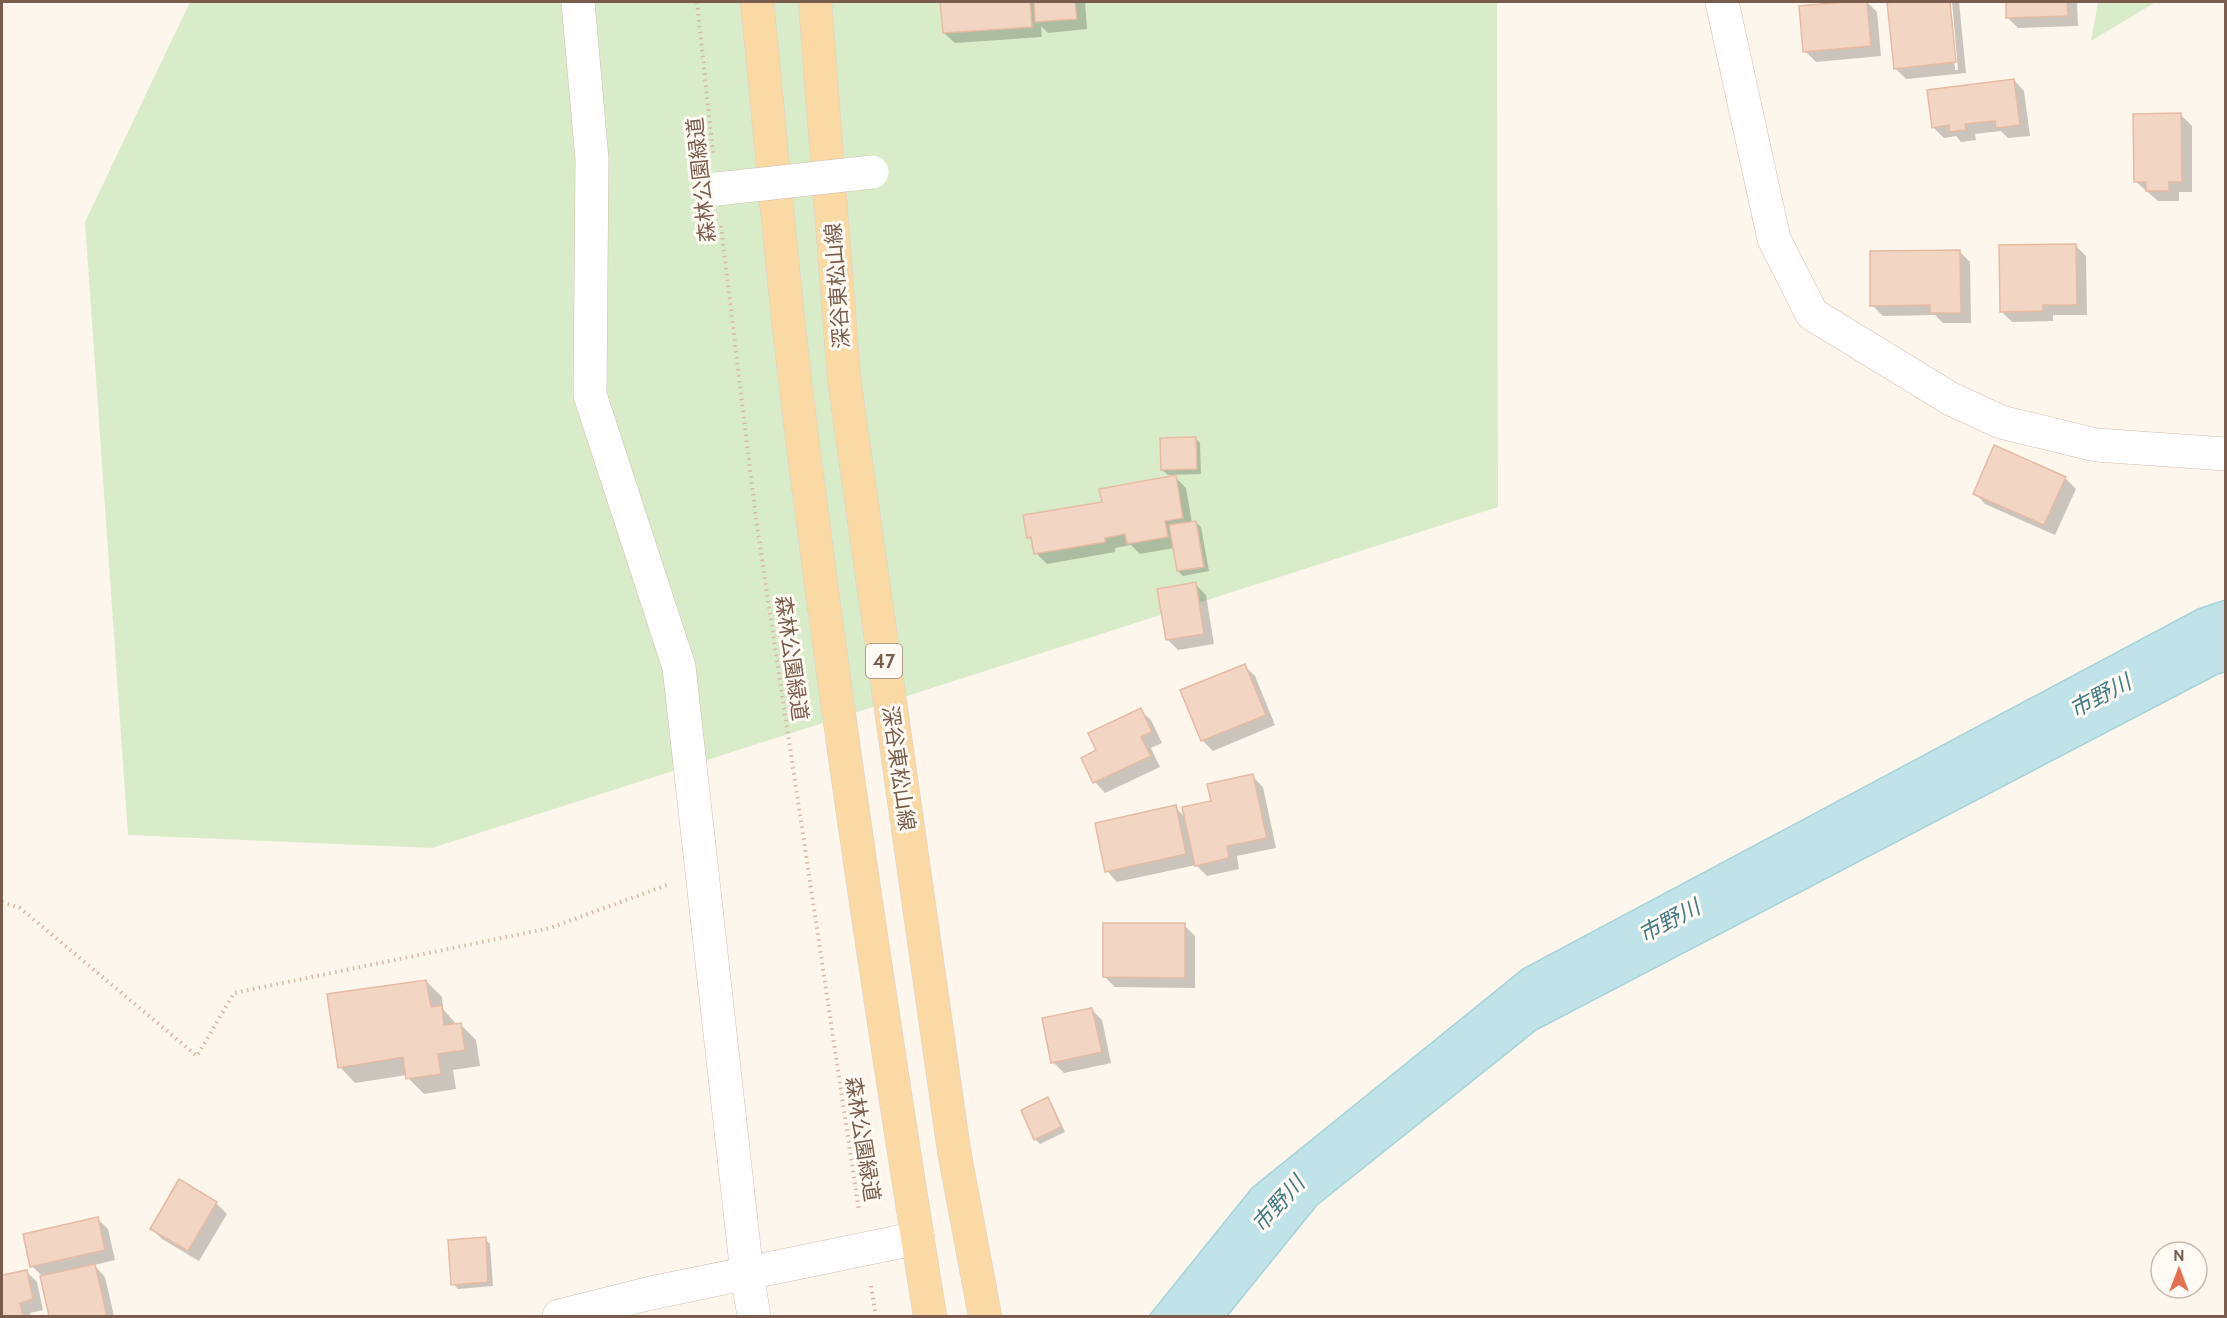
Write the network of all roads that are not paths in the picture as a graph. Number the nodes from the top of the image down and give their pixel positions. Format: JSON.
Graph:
{"nodes":[{"id":1,"x":578,"y":2,"type":"edge"},
{"id":2,"x":757,"y":2,"type":"edge"},
{"id":3,"x":815,"y":2,"type":"edge"},
{"id":4,"x":1722,"y":2,"type":"edge"},
{"id":5,"x":872,"y":172,"type":"dead end"},
{"id":6,"x":717,"y":189,"type":"road end"},
{"id":7,"x":2226,"y":454,"type":"edge"},
{"id":8,"x":918,"y":1238,"type":"junction"},
{"id":9,"x":747,"y":1274,"type":"junction"},
{"id":10,"x":559,"y":1317,"type":"edge"},
{"id":11,"x":754,"y":1317,"type":"edge"},
{"id":12,"x":930,"y":1317,"type":"edge"},
{"id":13,"x":985,"y":1317,"type":"edge"}],
"edges":[{"from":1,"to":9,"type":"street"},
{"from":2,"to":8,"type":"main road","number":"47"},
{"from":3,"to":13,"type":"main road","name":"深谷東松山線","number":"47"},
{"from":4,"to":7,"type":"street"},
{"from":5,"to":6,"type":"street","bridge":true},
{"from":8,"to":9,"type":"street"},
{"from":8,"to":12,"type":"main road","number":"47"},
{"from":9,"to":10,"type":"street"},
{"from":9,"to":11,"type":"street"}]}
